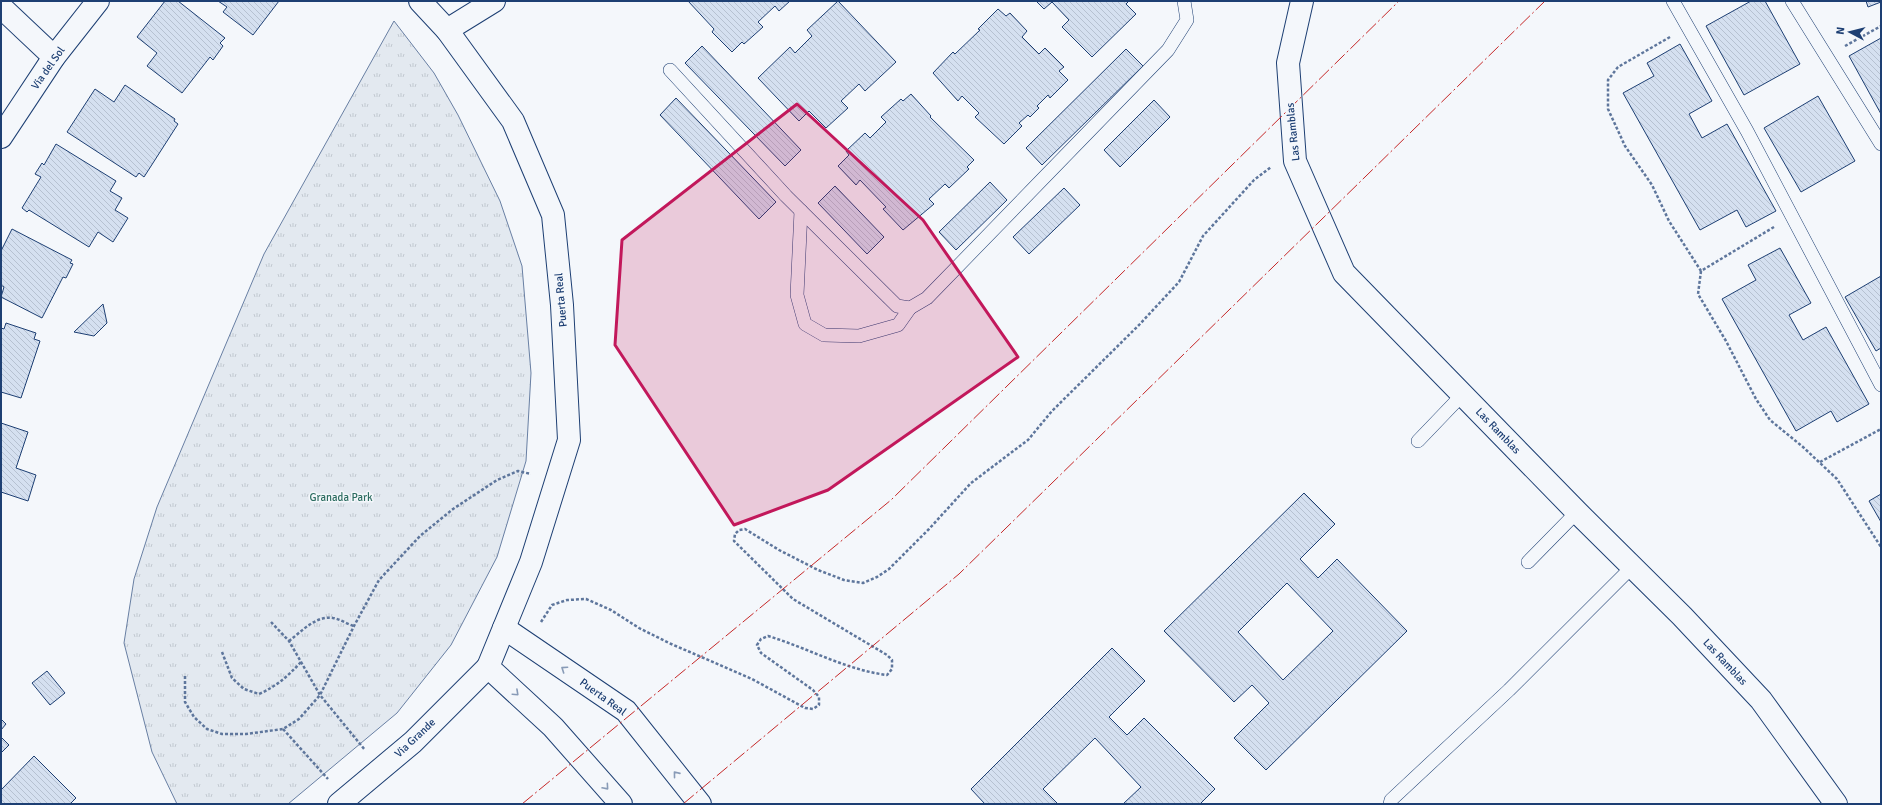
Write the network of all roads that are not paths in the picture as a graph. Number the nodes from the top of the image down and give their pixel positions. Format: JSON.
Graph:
{"nodes":[{"id":1,"x":98,"y":1,"type":"edge"},
{"id":2,"x":420,"y":1,"type":"edge"},
{"id":3,"x":494,"y":1,"type":"edge"},
{"id":4,"x":1184,"y":1,"type":"edge"},
{"id":5,"x":1302,"y":1,"type":"edge"},
{"id":6,"x":1673,"y":1,"type":"edge"},
{"id":7,"x":1792,"y":1,"type":"edge"},
{"id":8,"x":1,"y":7,"type":"edge"},
{"id":9,"x":448,"y":30,"type":"junction"},
{"id":10,"x":54,"y":57,"type":"junction"},
{"id":11,"x":670,"y":70,"type":"dead end"},
{"id":12,"x":1,"y":137,"type":"edge"},
{"id":13,"x":1881,"y":144,"type":"edge"},
{"id":14,"x":800,"y":211,"type":"junction"},
{"id":15,"x":910,"y":308,"type":"junction"},
{"id":16,"x":1881,"y":385,"type":"edge"},
{"id":17,"x":1463,"y":394,"type":"junction"},
{"id":18,"x":1418,"y":441,"type":"dead end"},
{"id":19,"x":1577,"y":512,"type":"junction"},
{"id":20,"x":1528,"y":562,"type":"dead end"},
{"id":21,"x":1633,"y":566,"type":"junction"},
{"id":22,"x":504,"y":628,"type":"junction"},
{"id":23,"x":488,"y":667,"type":"junction"},
{"id":24,"x":342,"y":801,"type":"edge"},
{"id":25,"x":621,"y":804,"type":"edge"},
{"id":26,"x":700,"y":804,"type":"edge"},
{"id":27,"x":1390,"y":804,"type":"edge"},
{"id":28,"x":1836,"y":804,"type":"edge"}],
"edges":[{"from":1,"to":10,"type":"street","name":"Via del Sol"},
{"from":2,"to":9,"type":"street","name":"Puerta Real"},
{"from":3,"to":9,"type":"street"},
{"from":4,"to":15,"type":"lane"},
{"from":5,"to":17,"type":"street","name":"Las Ramblas"},
{"from":6,"to":16,"type":"lane"},
{"from":7,"to":13,"type":"lane"},
{"from":8,"to":10,"type":"street"},
{"from":9,"to":22,"type":"street","name":"Puerta Real"},
{"from":10,"to":12,"type":"street","name":"Via del Sol"},
{"from":11,"to":14,"type":"lane"},
{"from":14,"to":15,"type":"lane"},
{"from":14,"to":15,"type":"lane"},
{"from":17,"to":18,"type":"lane"},
{"from":17,"to":19,"type":"street","name":"Las Ramblas"},
{"from":19,"to":20,"type":"lane"},
{"from":19,"to":21,"type":"street","name":"Las Ramblas"},
{"from":21,"to":27,"type":"lane"},
{"from":21,"to":28,"type":"street","name":"Las Ramblas"},
{"from":22,"to":23,"type":"street","name":"Puerta Real"},
{"from":26,"to":22,"type":"street","name":"Puerta Real","one_way":true},
{"from":23,"to":24,"type":"street","name":"Via Grande"},
{"from":23,"to":25,"type":"street","one_way":true}]}
